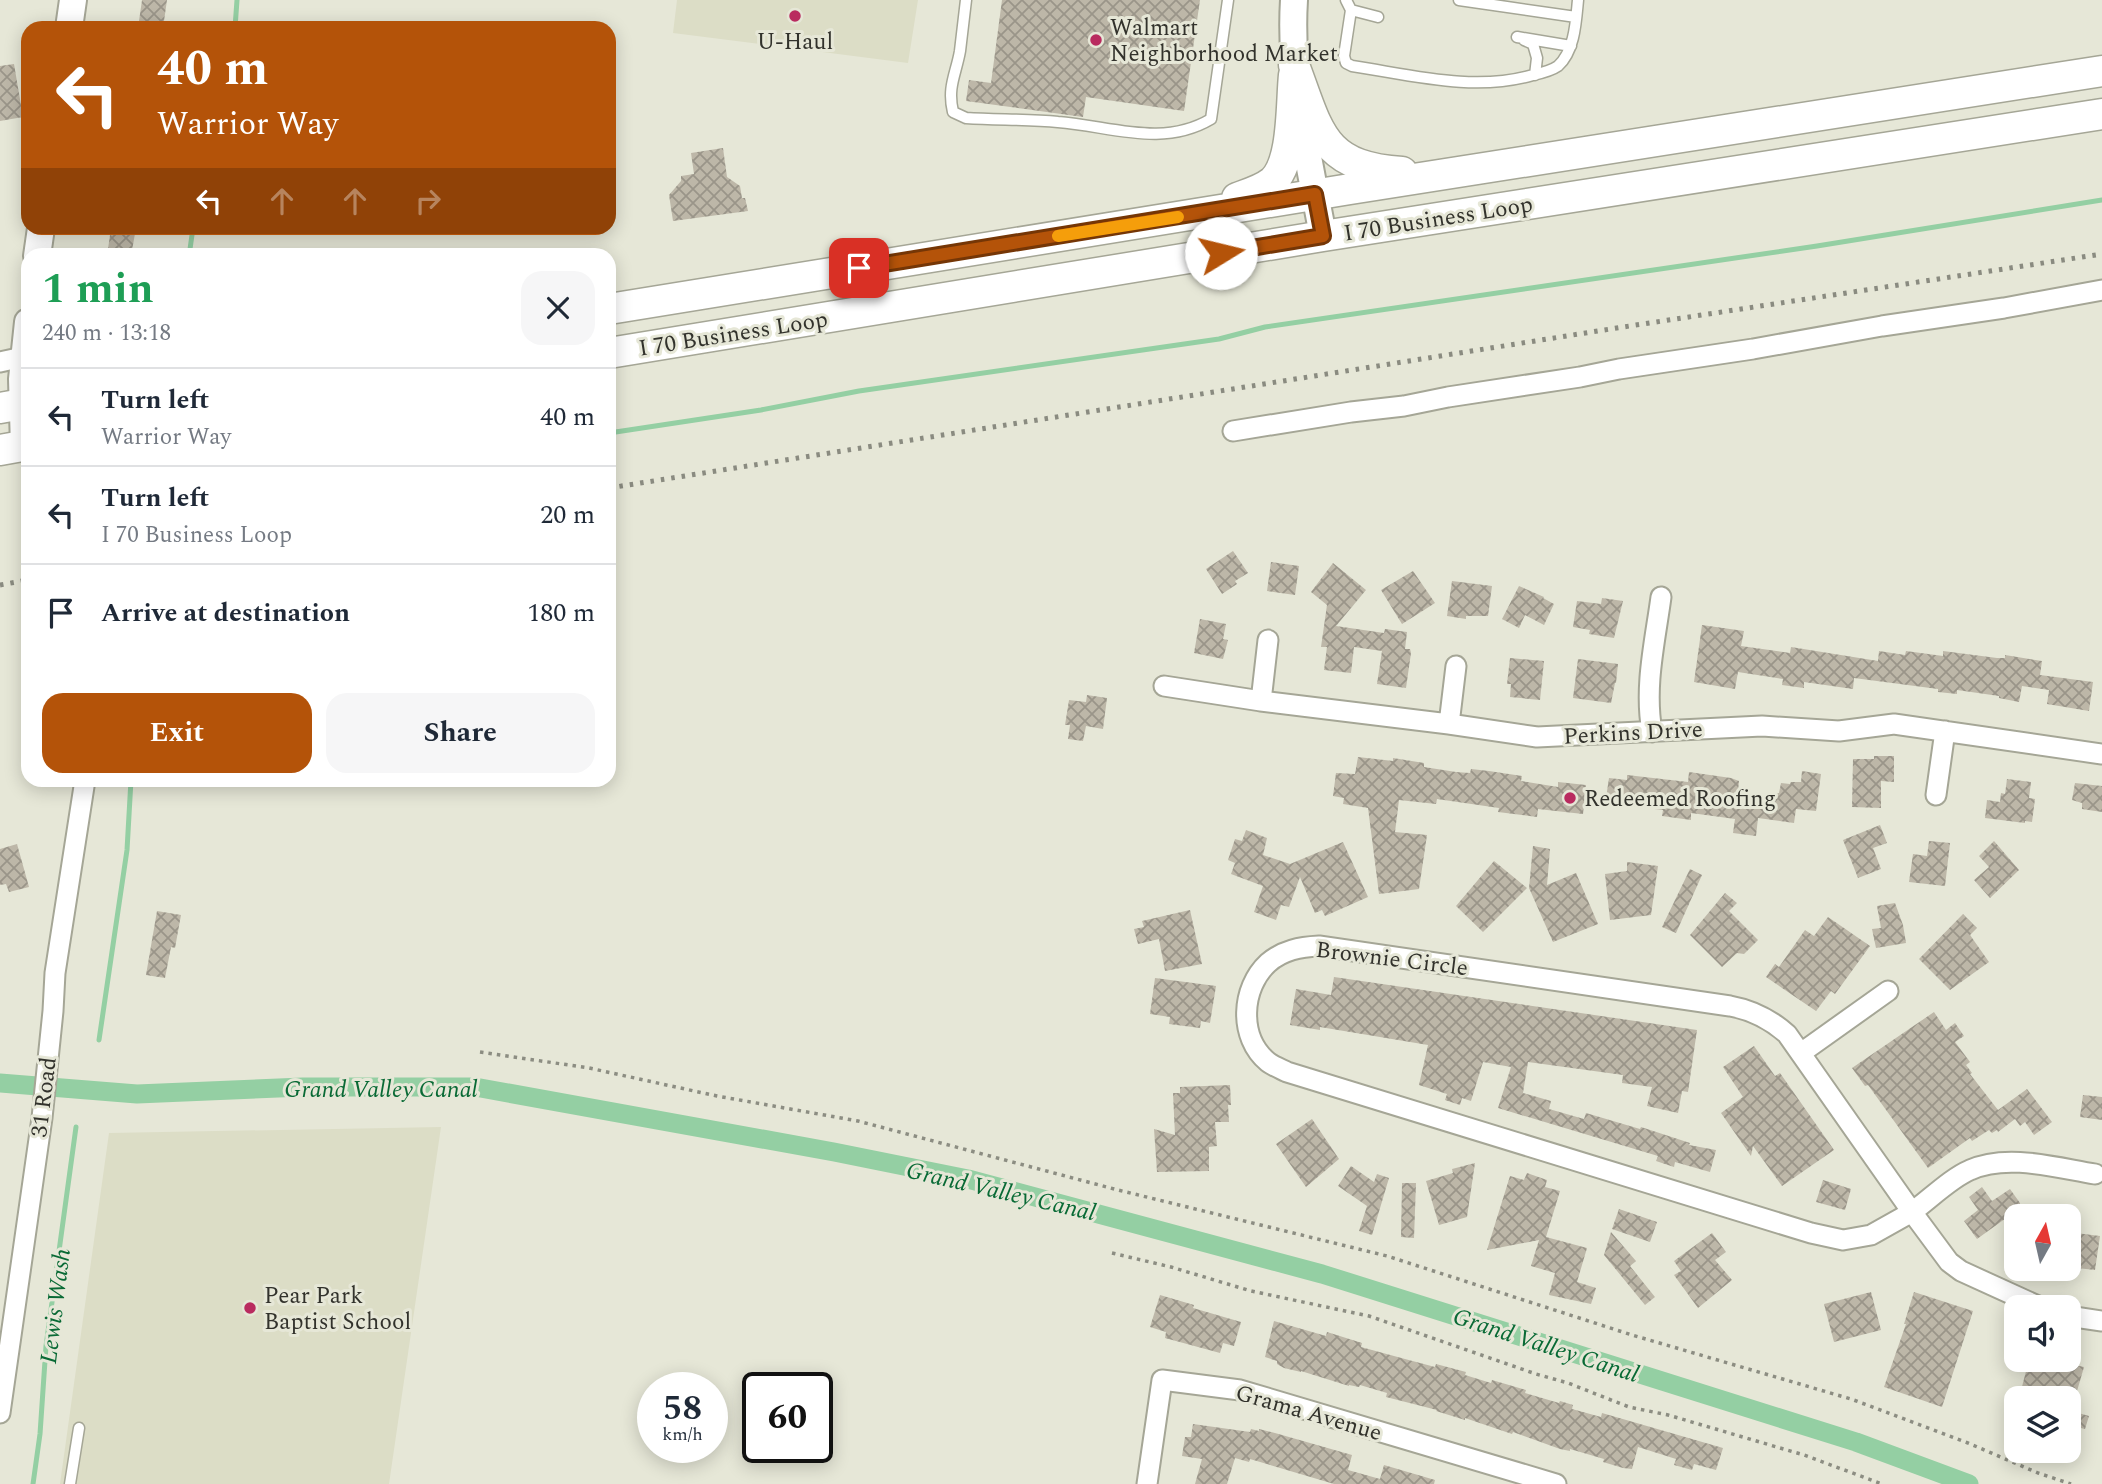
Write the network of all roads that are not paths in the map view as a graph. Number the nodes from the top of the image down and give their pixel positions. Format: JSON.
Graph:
{"nodes":[{"id":1,"x":73,"y":0,"type":"edge"},
{"id":2,"x":966,"y":0,"type":"edge"},
{"id":3,"x":1228,"y":0,"type":"edge"},
{"id":4,"x":1294,"y":0,"type":"edge"},
{"id":5,"x":1459,"y":0,"type":"edge"},
{"id":6,"x":1578,"y":0,"type":"edge"},
{"id":7,"x":1348,"y":5,"type":"edge"},
{"id":8,"x":1378,"y":17,"type":"dead end"},
{"id":9,"x":1576,"y":17,"type":"junction"},
{"id":10,"x":70,"y":21,"type":"edge"},
{"id":11,"x":1571,"y":46,"type":"junction"},
{"id":12,"x":1294,"y":65,"type":"junction"},
{"id":13,"x":2102,"y":71,"type":"edge"},
{"id":14,"x":1535,"y":75,"type":"junction"},
{"id":15,"x":2102,"y":114,"type":"edge"},
{"id":16,"x":1508,"y":164,"type":"junction"},
{"id":17,"x":1315,"y":194,"type":"junction"},
{"id":18,"x":1133,"y":224,"type":"junction"},
{"id":19,"x":1323,"y":236,"type":"junction"},
{"id":20,"x":2102,"y":290,"type":"edge"},
{"id":21,"x":616,"y":308,"type":"edge"},
{"id":22,"x":21,"y":339,"type":"edge"},
{"id":23,"x":616,"y":352,"type":"edge"},
{"id":24,"x":12,"y":360,"type":"edge"},
{"id":25,"x":17,"y":405,"type":"edge"},
{"id":26,"x":1233,"y":431,"type":"dead end"},
{"id":27,"x":18,"y":447,"type":"edge"},
{"id":28,"x":1661,"y":597,"type":"dead end"},
{"id":29,"x":1268,"y":640,"type":"dead end"},
{"id":30,"x":1456,"y":666,"type":"dead end"},
{"id":31,"x":1164,"y":686,"type":"dead end"},
{"id":32,"x":1261,"y":701,"type":"junction"},
{"id":33,"x":1449,"y":724,"type":"junction"},
{"id":34,"x":1945,"y":731,"type":"junction"},
{"id":35,"x":1652,"y":732,"type":"junction"},
{"id":36,"x":2102,"y":754,"type":"edge"},
{"id":37,"x":84,"y":787,"type":"edge"},
{"id":38,"x":1937,"y":795,"type":"dead end"},
{"id":39,"x":1888,"y":991,"type":"dead end"},
{"id":40,"x":1801,"y":1053,"type":"junction"},
{"id":41,"x":2095,"y":1174,"type":"dead end"},
{"id":42,"x":1912,"y":1212,"type":"junction"},
{"id":43,"x":2014,"y":1295,"type":"edge"},
{"id":44,"x":2081,"y":1318,"type":"edge"},
{"id":45,"x":2102,"y":1321,"type":"edge"},
{"id":46,"x":0,"y":1413,"type":"edge"},
{"id":47,"x":79,"y":1428,"type":"dead end"},
{"id":48,"x":70,"y":1484,"type":"edge"},
{"id":49,"x":1147,"y":1484,"type":"edge"},
{"id":50,"x":1556,"y":1484,"type":"edge"}],
"edges":[{"from":1,"to":10,"type":"main road"},
{"from":2,"to":3,"type":"lane"},
{"from":4,"to":12,"type":"main road"},
{"from":5,"to":9,"type":"lane"},
{"from":6,"to":9,"type":"lane"},
{"from":7,"to":8,"type":"lane"},
{"from":7,"to":14,"type":"lane"},
{"from":9,"to":11,"type":"lane"},
{"from":11,"to":14,"type":"lane"},
{"from":11,"to":14,"type":"lane"},
{"from":12,"to":16,"type":"main road"},
{"from":12,"to":17,"type":"main road"},
{"from":12,"to":18,"type":"main road"},
{"from":13,"to":16,"type":"main road","name":"I 70 Business Loop"},
{"from":15,"to":19,"type":"main road","name":"I 70 Business Loop"},
{"from":16,"to":17,"type":"main road","name":"I 70 Business Loop"},
{"from":17,"to":18,"type":"main road","name":"I 70 Business Loop"},
{"from":17,"to":19,"type":"main road"},
{"from":18,"to":21,"type":"main road","name":"I 70 Business Loop"},
{"from":19,"to":23,"type":"main road","name":"I 70 Business Loop"},
{"from":20,"to":26,"type":"street"},
{"from":22,"to":24,"type":"main road"},
{"from":24,"to":25,"type":"main road"},
{"from":25,"to":27,"type":"main road"},
{"from":28,"to":35,"type":"street"},
{"from":29,"to":32,"type":"street"},
{"from":30,"to":33,"type":"street"},
{"from":31,"to":32,"type":"street","name":"Perkins Drive"},
{"from":32,"to":33,"type":"street","name":"Perkins Drive"},
{"from":33,"to":35,"type":"street","name":"Perkins Drive"},
{"from":34,"to":35,"type":"street","name":"Perkins Drive"},
{"from":34,"to":36,"type":"street","name":"Perkins Drive"},
{"from":34,"to":38,"type":"street"},
{"from":37,"to":46,"type":"street","name":"31 Road"},
{"from":39,"to":40,"type":"street"},
{"from":40,"to":42,"type":"street","name":"Brownie Circle"},
{"from":40,"to":42,"type":"street","name":"Brownie Circle"},
{"from":41,"to":42,"type":"street"},
{"from":42,"to":43,"type":"street","name":"Brownie Circle"},
{"from":44,"to":45,"type":"street"},
{"from":47,"to":48,"type":"lane"},
{"from":49,"to":50,"type":"street","name":"Grama Avenue"}]}
